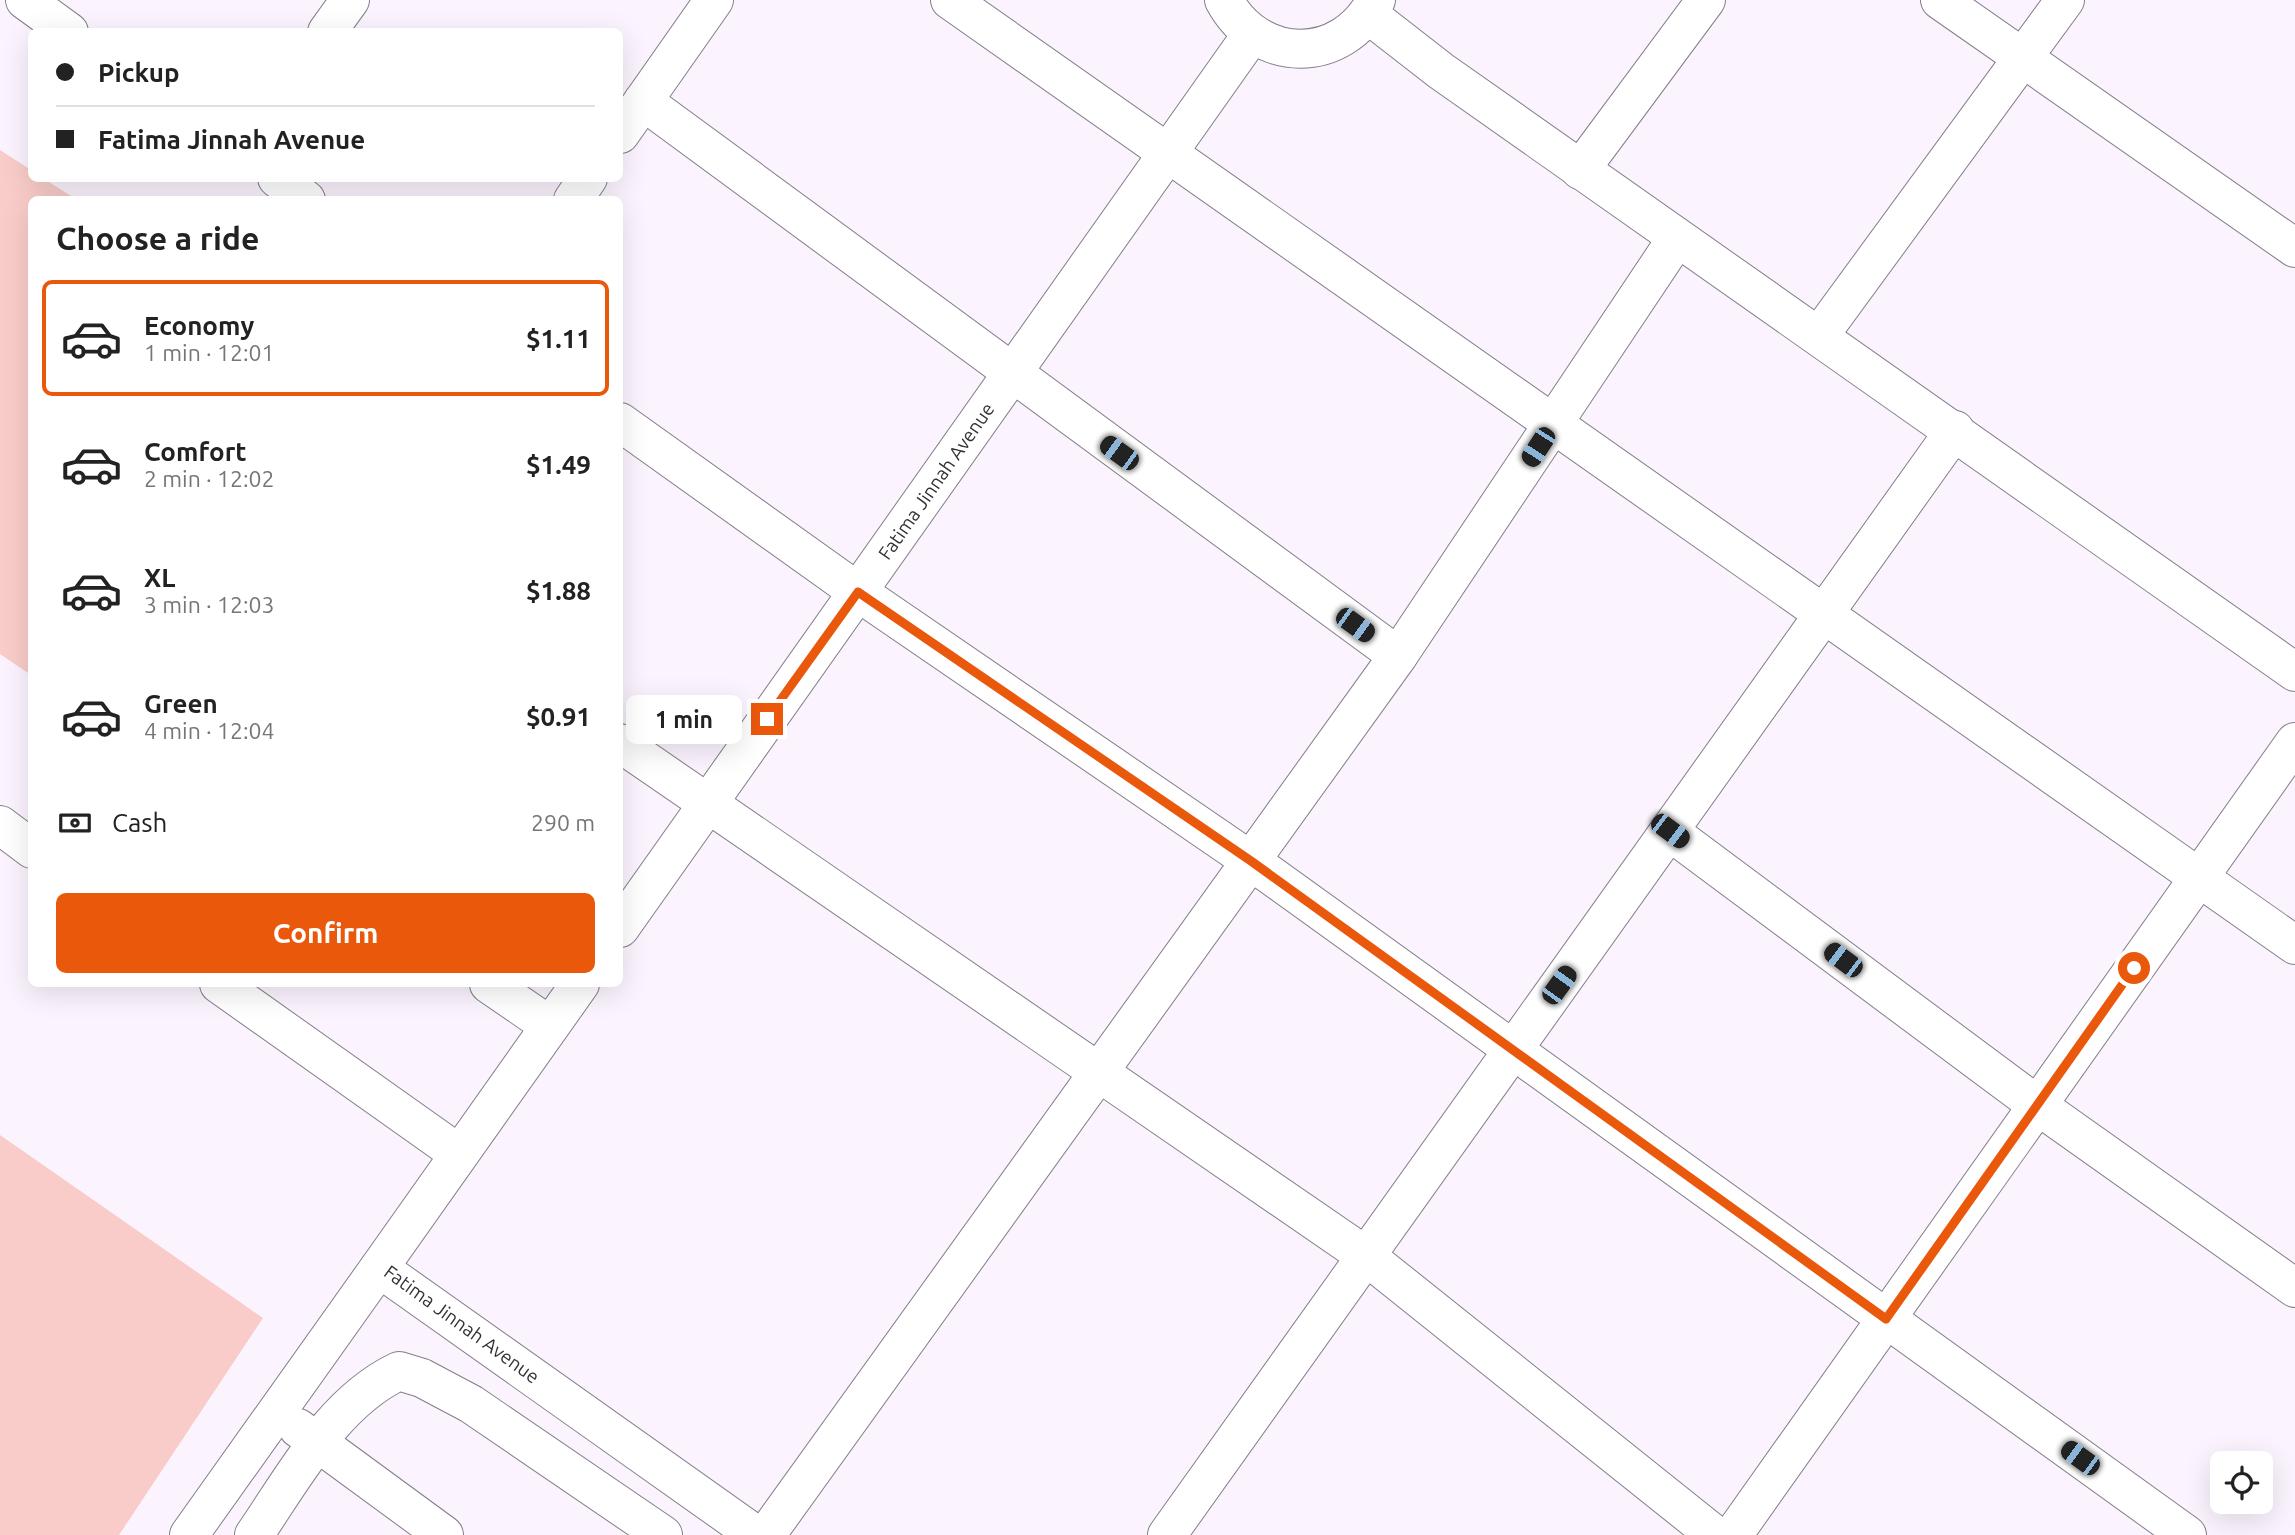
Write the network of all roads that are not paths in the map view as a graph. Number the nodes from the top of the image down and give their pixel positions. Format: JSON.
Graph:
{"nodes":[{"id":1,"x":25,"y":0,"type":"edge"},
{"id":2,"x":350,"y":0,"type":"edge"},
{"id":3,"x":714,"y":0,"type":"edge"},
{"id":4,"x":950,"y":0,"type":"edge"},
{"id":5,"x":1224,"y":0,"type":"edge"},
{"id":6,"x":1706,"y":0,"type":"edge"},
{"id":7,"x":1940,"y":0,"type":"edge"},
{"id":8,"x":2065,"y":0,"type":"edge"},
{"id":9,"x":1373,"y":7,"type":"edge"},
{"id":10,"x":64,"y":28,"type":"edge"},
{"id":11,"x":330,"y":28,"type":"edge"},
{"id":12,"x":1252,"y":34,"type":"junction"},
{"id":13,"x":2024,"y":59,"type":"junction"},
{"id":14,"x":643,"y":101,"type":"junction"},
{"id":15,"x":623,"y":130,"type":"edge"},
{"id":16,"x":1167,"y":155,"type":"junction"},
{"id":17,"x":1580,"y":170,"type":"junction"},
{"id":18,"x":282,"y":182,"type":"edge"},
{"id":19,"x":301,"y":196,"type":"edge"},
{"id":20,"x":1677,"y":238,"type":"junction"},
{"id":21,"x":2295,"y":248,"type":"edge"},
{"id":22,"x":1819,"y":336,"type":"junction"},
{"id":23,"x":1012,"y":374,"type":"junction"},
{"id":24,"x":623,"y":424,"type":"edge"},
{"id":25,"x":1553,"y":424,"type":"junction"},
{"id":26,"x":1955,"y":430,"type":"junction"},
{"id":27,"x":858,"y":592,"type":"junction"},
{"id":28,"x":1823,"y":615,"type":"junction"},
{"id":29,"x":1398,"y":656,"type":"junction"},
{"id":30,"x":2295,"y":672,"type":"edge"},
{"id":31,"x":2295,"y":742,"type":"edge"},
{"id":32,"x":623,"y":745,"type":"edge"},
{"id":33,"x":707,"y":804,"type":"junction"},
{"id":34,"x":0,"y":825,"type":"edge"},
{"id":35,"x":1670,"y":831,"type":"junction"},
{"id":36,"x":28,"y":846,"type":"edge"},
{"id":37,"x":1251,"y":861,"type":"junction"},
{"id":38,"x":2199,"y":877,"type":"junction"},
{"id":39,"x":623,"y":924,"type":"edge"},
{"id":40,"x":2295,"y":945,"type":"edge"},
{"id":41,"x":223,"y":987,"type":"edge"},
{"id":42,"x":493,"y":987,"type":"edge"},
{"id":43,"x":578,"y":987,"type":"edge"},
{"id":44,"x":550,"y":1026,"type":"junction"},
{"id":45,"x":1512,"y":1051,"type":"junction"},
{"id":46,"x":1099,"y":1073,"type":"junction"},
{"id":47,"x":2037,"y":1105,"type":"junction"},
{"id":48,"x":459,"y":1154,"type":"junction"},
{"id":49,"x":1366,"y":1256,"type":"junction"},
{"id":50,"x":379,"y":1268,"type":"junction"},
{"id":51,"x":2295,"y":1288,"type":"edge"},
{"id":52,"x":1886,"y":1319,"type":"junction"},
{"id":53,"x":277,"y":1411,"type":"junction"},
{"id":54,"x":318,"y":1444,"type":"junction"},
{"id":55,"x":189,"y":1535,"type":"edge"},
{"id":56,"x":254,"y":1535,"type":"edge"},
{"id":57,"x":444,"y":1535,"type":"edge"},
{"id":58,"x":663,"y":1535,"type":"edge"},
{"id":59,"x":756,"y":1535,"type":"edge"},
{"id":60,"x":766,"y":1535,"type":"edge"},
{"id":61,"x":1167,"y":1535,"type":"edge"},
{"id":62,"x":1715,"y":1535,"type":"edge"},
{"id":63,"x":1733,"y":1535,"type":"edge"},
{"id":64,"x":2187,"y":1535,"type":"edge"}],
"edges":[{"from":1,"to":10,"type":"street"},
{"from":2,"to":11,"type":"street"},
{"from":3,"to":14,"type":"street"},
{"from":4,"to":16,"type":"street"},
{"from":5,"to":12,"type":"street"},
{"from":6,"to":17,"type":"street"},
{"from":7,"to":13,"type":"street"},
{"from":8,"to":13,"type":"street"},
{"from":9,"to":12,"type":"street"},
{"from":9,"to":17,"type":"street"},
{"from":12,"to":16,"type":"street","name":"Fatima Jinnah Avenue"},
{"from":13,"to":21,"type":"street"},
{"from":13,"to":22,"type":"street"},
{"from":14,"to":15,"type":"street"},
{"from":14,"to":23,"type":"street"},
{"from":16,"to":23,"type":"street","name":"Fatima Jinnah Avenue"},
{"from":16,"to":25,"type":"street"},
{"from":17,"to":20,"type":"street"},
{"from":18,"to":19,"type":"street"},
{"from":20,"to":22,"type":"street"},
{"from":20,"to":25,"type":"street"},
{"from":22,"to":26,"type":"street"},
{"from":23,"to":27,"type":"street","name":"Fatima Jinnah Avenue"},
{"from":23,"to":29,"type":"street"},
{"from":24,"to":27,"type":"street"},
{"from":25,"to":28,"type":"street"},
{"from":25,"to":29,"type":"street"},
{"from":26,"to":28,"type":"street"},
{"from":26,"to":30,"type":"street"},
{"from":27,"to":33,"type":"street","name":"Fatima Jinnah Avenue"},
{"from":27,"to":37,"type":"street"},
{"from":28,"to":35,"type":"street"},
{"from":28,"to":38,"type":"street"},
{"from":29,"to":37,"type":"street"},
{"from":31,"to":38,"type":"street"},
{"from":32,"to":33,"type":"street"},
{"from":33,"to":39,"type":"street","name":"Fatima Jinnah Avenue"},
{"from":33,"to":46,"type":"street"},
{"from":34,"to":36,"type":"street"},
{"from":35,"to":45,"type":"street"},
{"from":35,"to":47,"type":"street"},
{"from":37,"to":45,"type":"street"},
{"from":37,"to":46,"type":"street"},
{"from":38,"to":40,"type":"street"},
{"from":38,"to":47,"type":"street"},
{"from":41,"to":48,"type":"street"},
{"from":42,"to":44,"type":"street"},
{"from":43,"to":44,"type":"street","name":"Fatima Jinnah Avenue"},
{"from":44,"to":48,"type":"street","name":"Fatima Jinnah Avenue"},
{"from":45,"to":49,"type":"street"},
{"from":45,"to":52,"type":"street"},
{"from":46,"to":49,"type":"street"},
{"from":46,"to":60,"type":"street"},
{"from":47,"to":51,"type":"street"},
{"from":47,"to":52,"type":"street"},
{"from":48,"to":50,"type":"street","name":"Fatima Jinnah Avenue"},
{"from":49,"to":61,"type":"street"},
{"from":49,"to":62,"type":"street"},
{"from":50,"to":53,"type":"street"},
{"from":50,"to":59,"type":"street","name":"Fatima Jinnah Avenue"},
{"from":52,"to":63,"type":"street"},
{"from":52,"to":64,"type":"street"},
{"from":53,"to":54,"type":"street"},
{"from":53,"to":55,"type":"street"},
{"from":54,"to":56,"type":"street"},
{"from":54,"to":57,"type":"street"},
{"from":54,"to":58,"type":"street"}]}
